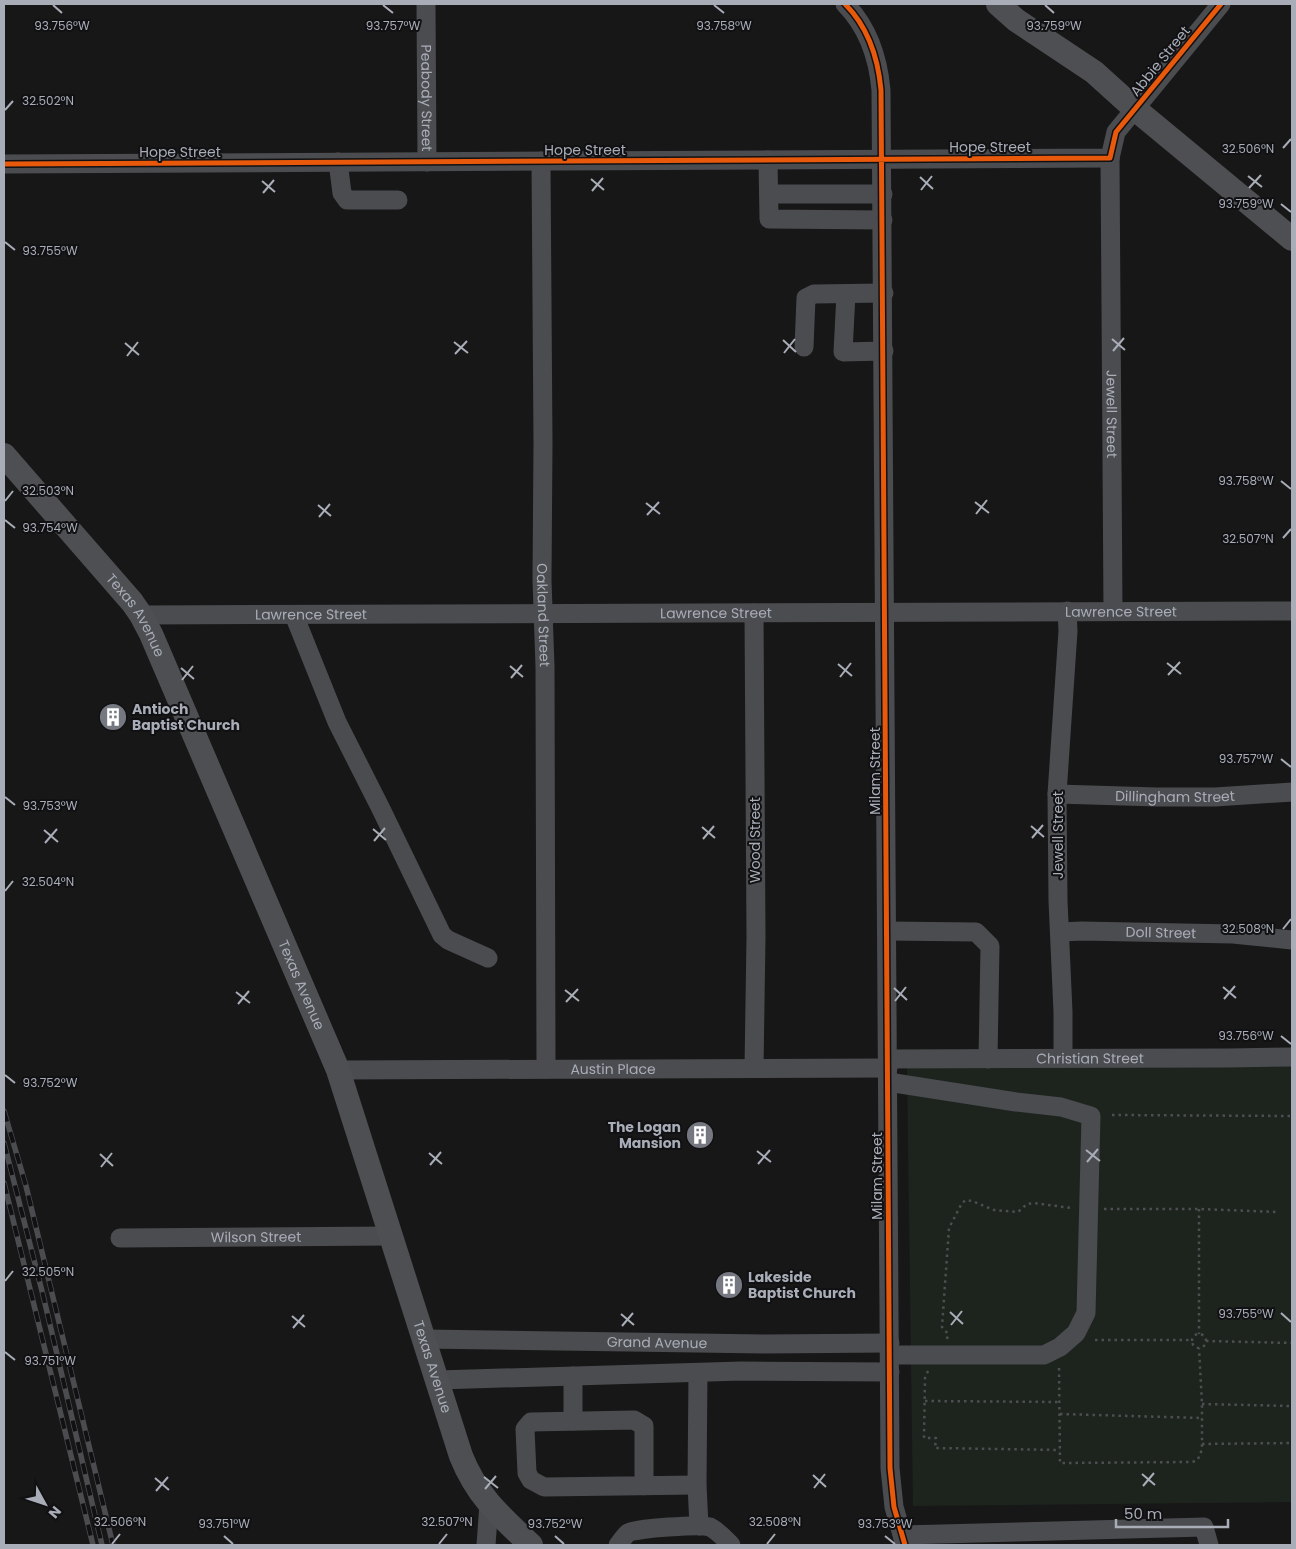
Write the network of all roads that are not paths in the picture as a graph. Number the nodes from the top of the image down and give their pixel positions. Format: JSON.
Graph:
{"nodes":[{"id":1,"x":426,"y":4,"type":"edge"},
{"id":2,"x":845,"y":4,"type":"edge"},
{"id":3,"x":998,"y":4,"type":"edge"},
{"id":4,"x":1222,"y":4,"type":"edge"},
{"id":5,"x":1135,"y":110,"type":"junction"},
{"id":6,"x":1110,"y":158,"type":"junction"},
{"id":7,"x":883,"y":159,"type":"junction"},
{"id":8,"x":768,"y":160,"type":"junction"},
{"id":9,"x":540,"y":161,"type":"junction"},
{"id":10,"x":338,"y":162,"type":"junction"},
{"id":11,"x":427,"y":162,"type":"junction"},
{"id":12,"x":4,"y":164,"type":"edge"},
{"id":13,"x":768,"y":194,"type":"junction"},
{"id":14,"x":883,"y":194,"type":"junction"},
{"id":15,"x":398,"y":200,"type":"dead end"},
{"id":16,"x":883,"y":220,"type":"junction"},
{"id":17,"x":1292,"y":239,"type":"edge"},
{"id":18,"x":884,"y":293,"type":"junction"},
{"id":19,"x":846,"y":294,"type":"junction"},
{"id":20,"x":804,"y":347,"type":"dead end"},
{"id":21,"x":884,"y":351,"type":"junction"},
{"id":22,"x":4,"y":455,"type":"edge"},
{"id":23,"x":1112,"y":611,"type":"junction"},
{"id":24,"x":1292,"y":611,"type":"edge"},
{"id":25,"x":885,"y":612,"type":"junction"},
{"id":26,"x":1067,"y":612,"type":"junction"},
{"id":27,"x":754,"y":613,"type":"junction"},
{"id":28,"x":543,"y":614,"type":"junction"},
{"id":29,"x":141,"y":615,"type":"junction"},
{"id":30,"x":294,"y":615,"type":"junction"},
{"id":31,"x":1292,"y":792,"type":"edge"},
{"id":32,"x":1057,"y":794,"type":"junction"},
{"id":33,"x":887,"y":931,"type":"junction"},
{"id":34,"x":1060,"y":932,"type":"junction"},
{"id":35,"x":1292,"y":940,"type":"edge"},
{"id":36,"x":488,"y":958,"type":"dead end"},
{"id":37,"x":1292,"y":1057,"type":"edge"},
{"id":38,"x":1063,"y":1058,"type":"junction"},
{"id":39,"x":988,"y":1059,"type":"junction"},
{"id":40,"x":754,"y":1068,"type":"junction"},
{"id":41,"x":546,"y":1069,"type":"junction"},
{"id":42,"x":338,"y":1070,"type":"junction"},
{"id":43,"x":888,"y":1070,"type":"junction"},
{"id":44,"x":392,"y":1236,"type":"junction"},
{"id":45,"x":120,"y":1238,"type":"dead end"},
{"id":46,"x":425,"y":1339,"type":"junction"},
{"id":47,"x":890,"y":1356,"type":"junction"},
{"id":48,"x":698,"y":1373,"type":"junction"},
{"id":49,"x":573,"y":1376,"type":"junction"},
{"id":50,"x":438,"y":1380,"type":"junction"},
{"id":51,"x":573,"y":1421,"type":"junction"},
{"id":52,"x":697,"y":1485,"type":"junction"},
{"id":53,"x":644,"y":1486,"type":"junction"},
{"id":54,"x":489,"y":1504,"type":"junction"},
{"id":55,"x":699,"y":1526,"type":"junction"},
{"id":56,"x":946,"y":1539,"type":"edge"},
{"id":57,"x":903,"y":1540,"type":"edge"},
{"id":58,"x":486,"y":1545,"type":"edge"},
{"id":59,"x":530,"y":1545,"type":"edge"},
{"id":60,"x":618,"y":1545,"type":"edge"},
{"id":61,"x":731,"y":1545,"type":"edge"},
{"id":62,"x":1209,"y":1545,"type":"edge"}],
"edges":[{"from":1,"to":11,"type":"street","name":"Peabody Street"},
{"from":2,"to":7,"type":"street","name":"Milam Street"},
{"from":3,"to":5,"type":"main road"},
{"from":4,"to":5,"type":"street","name":"Abbie Street"},
{"from":5,"to":6,"type":"street"},
{"from":5,"to":17,"type":"main road"},
{"from":6,"to":7,"type":"street","name":"Hope Street"},
{"from":6,"to":23,"type":"street","name":"Jewell Street"},
{"from":7,"to":8,"type":"street","name":"Hope Street"},
{"from":7,"to":14,"type":"street","name":"Milam Street"},
{"from":8,"to":9,"type":"street","name":"Hope Street"},
{"from":8,"to":13,"type":"street"},
{"from":9,"to":11,"type":"street","name":"Hope Street"},
{"from":9,"to":28,"type":"street","name":"Oakland Street"},
{"from":10,"to":11,"type":"street","name":"Hope Street"},
{"from":10,"to":12,"type":"street","name":"Hope Street"},
{"from":10,"to":15,"type":"street"},
{"from":13,"to":14,"type":"street"},
{"from":13,"to":16,"type":"street"},
{"from":14,"to":16,"type":"street","name":"Milam Street"},
{"from":16,"to":18,"type":"street","name":"Milam Street"},
{"from":18,"to":19,"type":"street"},
{"from":18,"to":21,"type":"street","name":"Milam Street"},
{"from":19,"to":20,"type":"street"},
{"from":19,"to":21,"type":"street"},
{"from":21,"to":25,"type":"street","name":"Milam Street"},
{"from":22,"to":29,"type":"main road","name":"Texas Avenue"},
{"from":23,"to":24,"type":"street","name":"Lawrence Street"},
{"from":23,"to":26,"type":"street","name":"Lawrence Street"},
{"from":25,"to":26,"type":"street","name":"Lawrence Street"},
{"from":25,"to":27,"type":"street","name":"Lawrence Street"},
{"from":25,"to":33,"type":"street","name":"Milam Street"},
{"from":26,"to":32,"type":"street","name":"Jewell Street"},
{"from":27,"to":28,"type":"street","name":"Lawrence Street"},
{"from":27,"to":40,"type":"street","name":"Wood Street"},
{"from":28,"to":30,"type":"street","name":"Lawrence Street"},
{"from":28,"to":41,"type":"street","name":"Oakland Street"},
{"from":29,"to":30,"type":"street","name":"Lawrence Street"},
{"from":29,"to":42,"type":"main road","name":"Texas Avenue"},
{"from":30,"to":36,"type":"street"},
{"from":31,"to":32,"type":"street","name":"Dillingham Street"},
{"from":32,"to":34,"type":"street","name":"Jewell Street"},
{"from":33,"to":39,"type":"street"},
{"from":33,"to":43,"type":"street","name":"Milam Street"},
{"from":34,"to":35,"type":"street","name":"Doll Street"},
{"from":34,"to":38,"type":"street","name":"Jewell Street"},
{"from":37,"to":38,"type":"street","name":"Christian Street"},
{"from":38,"to":39,"type":"street","name":"Christian Street"},
{"from":39,"to":43,"type":"street","name":"Christian Street"},
{"from":40,"to":41,"type":"street","name":"Austin Place"},
{"from":40,"to":43,"type":"street","name":"Austin Place"},
{"from":41,"to":42,"type":"street","name":"Austin Place"},
{"from":42,"to":44,"type":"main road","name":"Texas Avenue"},
{"from":43,"to":47,"type":"street","name":"Milam Street"},
{"from":43,"to":47,"type":"street"},
{"from":44,"to":45,"type":"street","name":"Wilson Street"},
{"from":44,"to":46,"type":"main road","name":"Texas Avenue"},
{"from":46,"to":47,"type":"street","name":"Grand Avenue"},
{"from":46,"to":50,"type":"main road","name":"Texas Avenue"},
{"from":47,"to":48,"type":"street"},
{"from":47,"to":57,"type":"street","name":"Milam Street"},
{"from":48,"to":49,"type":"street"},
{"from":48,"to":52,"type":"street"},
{"from":49,"to":50,"type":"street"},
{"from":49,"to":51,"type":"street"},
{"from":50,"to":54,"type":"main road","name":"Texas Avenue"},
{"from":51,"to":53,"type":"street"},
{"from":51,"to":53,"type":"street"},
{"from":52,"to":53,"type":"street"},
{"from":52,"to":55,"type":"street"},
{"from":54,"to":58,"type":"street"},
{"from":54,"to":59,"type":"main road","name":"Texas Avenue"},
{"from":55,"to":60,"type":"street"},
{"from":55,"to":61,"type":"street"},
{"from":56,"to":57,"type":"street"},
{"from":56,"to":62,"type":"street"}]}
